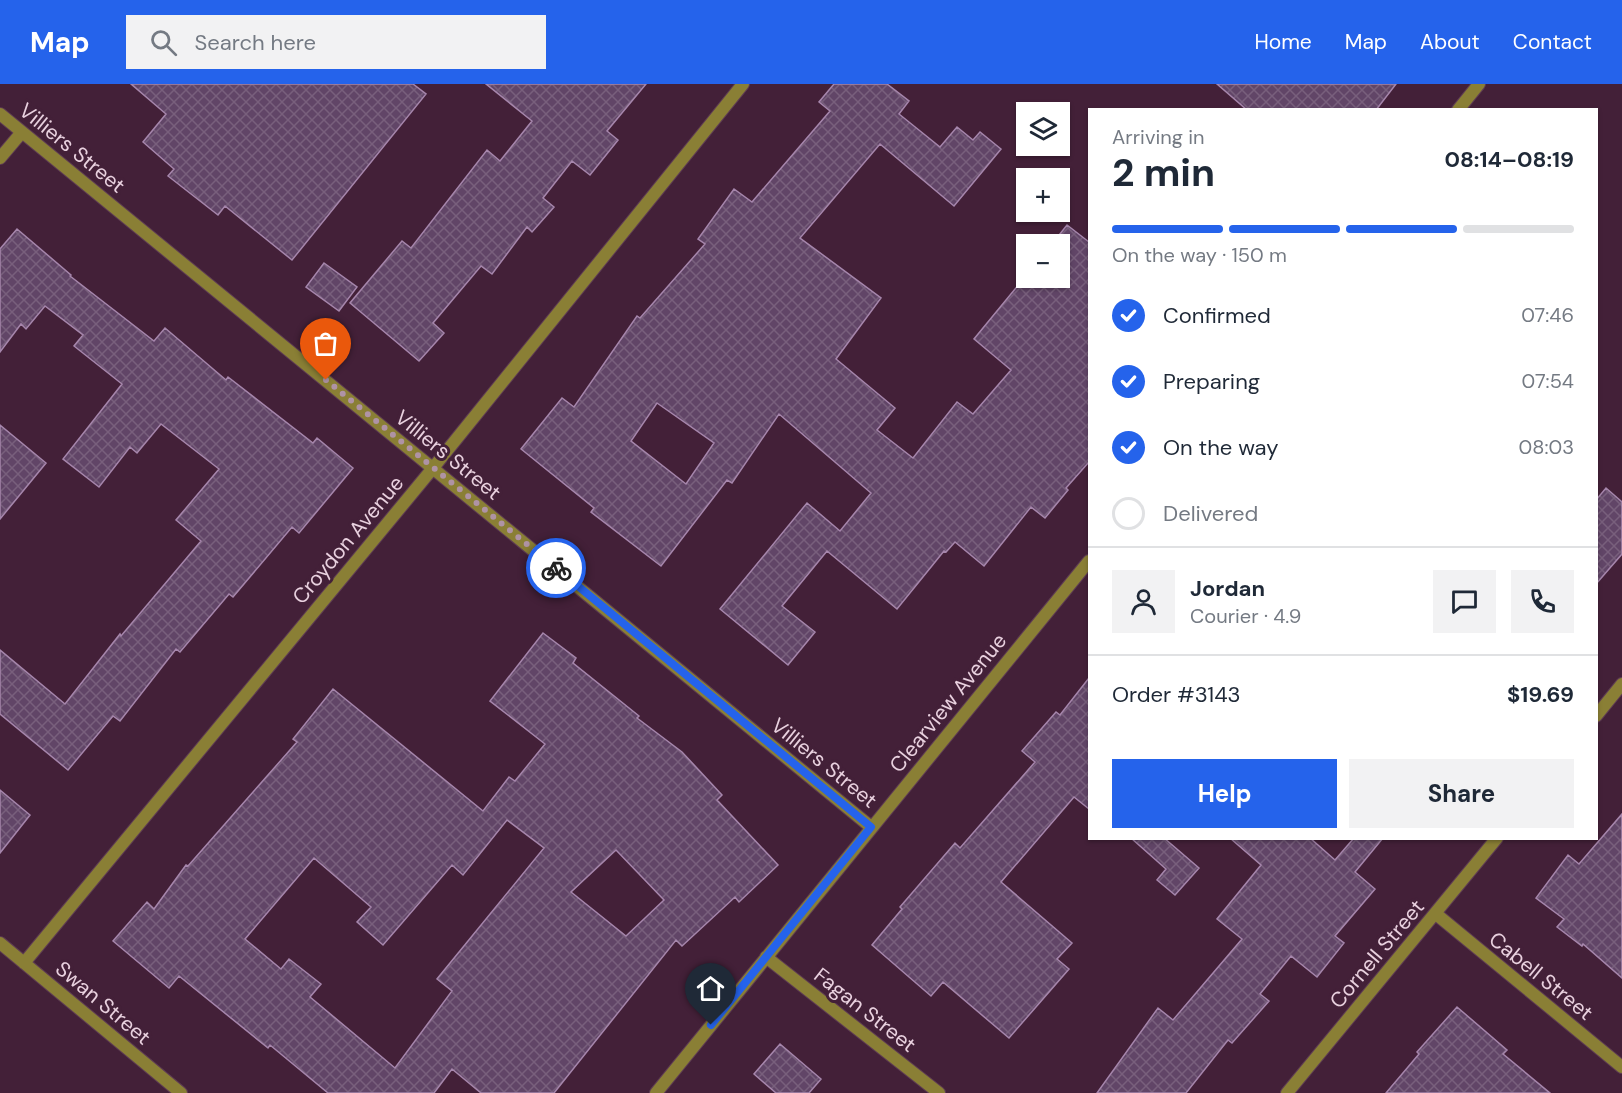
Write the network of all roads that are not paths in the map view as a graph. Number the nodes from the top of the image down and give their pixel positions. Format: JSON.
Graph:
{"nodes":[{"id":1,"x":743,"y":84,"type":"edge"},
{"id":2,"x":1479,"y":84,"type":"edge"},
{"id":3,"x":1460,"y":108,"type":"edge"},
{"id":4,"x":0,"y":114,"type":"edge"},
{"id":5,"x":22,"y":132,"type":"junction"},
{"id":6,"x":0,"y":158,"type":"edge"},
{"id":7,"x":433,"y":468,"type":"junction"},
{"id":8,"x":1088,"y":562,"type":"edge"},
{"id":9,"x":1622,"y":684,"type":"edge"},
{"id":10,"x":1598,"y":714,"type":"edge"},
{"id":11,"x":871,"y":827,"type":"junction"},
{"id":12,"x":1495,"y":840,"type":"edge"},
{"id":13,"x":1436,"y":914,"type":"junction"},
{"id":14,"x":0,"y":943,"type":"edge"},
{"id":15,"x":766,"y":957,"type":"junction"},
{"id":16,"x":24,"y":963,"type":"junction"},
{"id":17,"x":1622,"y":1067,"type":"edge"},
{"id":18,"x":181,"y":1093,"type":"edge"},
{"id":19,"x":656,"y":1093,"type":"edge"},
{"id":20,"x":939,"y":1093,"type":"edge"},
{"id":21,"x":1287,"y":1093,"type":"edge"}],
"edges":[{"from":1,"to":7,"type":"street","name":"Croydon Avenue"},
{"from":2,"to":3,"type":"street"},
{"from":4,"to":5,"type":"street","name":"Villiers Street"},
{"from":5,"to":6,"type":"street"},
{"from":5,"to":7,"type":"street","name":"Villiers Street"},
{"from":7,"to":11,"type":"street","name":"Villiers Street"},
{"from":7,"to":16,"type":"street","name":"Croydon Avenue"},
{"from":8,"to":11,"type":"street","name":"Clearview Avenue"},
{"from":9,"to":10,"type":"street"},
{"from":11,"to":15,"type":"street","name":"Clearview Avenue"},
{"from":12,"to":13,"type":"street","name":"Cornell Street"},
{"from":13,"to":17,"type":"street","name":"Cabell Street"},
{"from":13,"to":21,"type":"street","name":"Cornell Street"},
{"from":14,"to":16,"type":"street","name":"Swan Street"},
{"from":15,"to":19,"type":"street","name":"Clearview Avenue"},
{"from":15,"to":20,"type":"street","name":"Fagan Street"},
{"from":16,"to":18,"type":"street","name":"Swan Street"}]}
